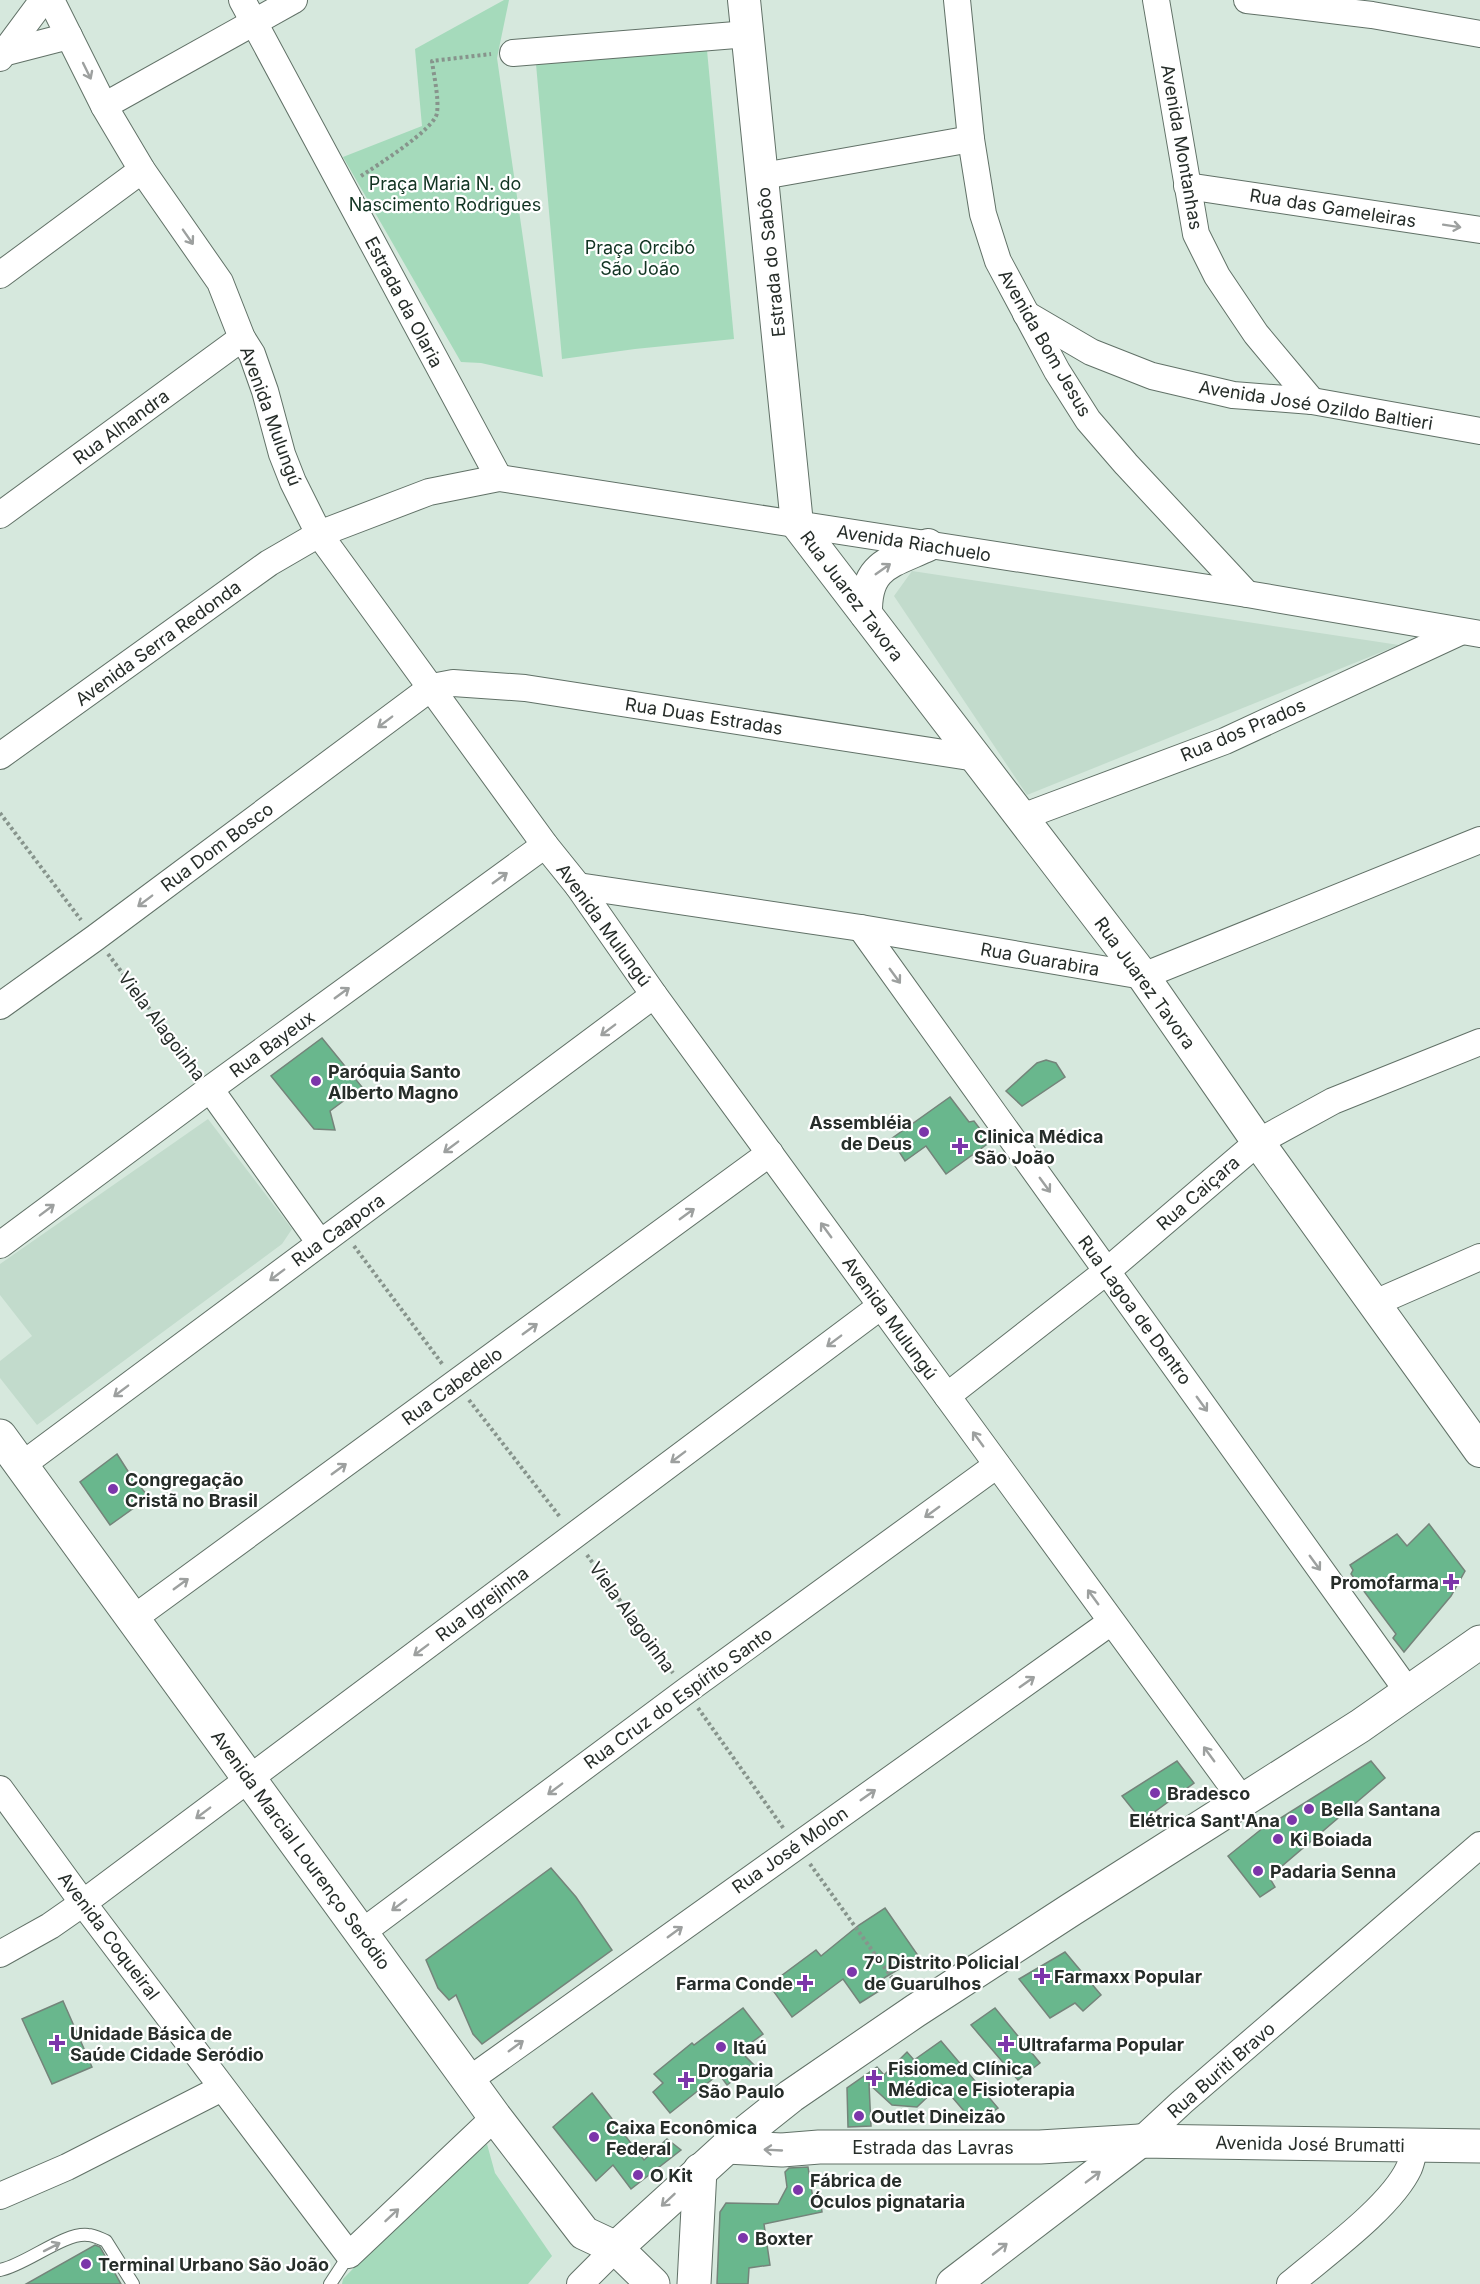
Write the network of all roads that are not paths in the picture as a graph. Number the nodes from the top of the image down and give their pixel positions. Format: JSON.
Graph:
{"nodes":[{"id":1,"x":43,"y":0,"type":"edge"},
{"id":2,"x":51,"y":0,"type":"edge"},
{"id":3,"x":242,"y":0,"type":"edge"},
{"id":4,"x":294,"y":0,"type":"edge"},
{"id":5,"x":744,"y":0,"type":"edge"},
{"id":6,"x":957,"y":0,"type":"edge"},
{"id":7,"x":1156,"y":0,"type":"edge"},
{"id":8,"x":1247,"y":0,"type":"edge"},
{"id":9,"x":1381,"y":8,"type":"edge"},
{"id":10,"x":253,"y":23,"type":"junction"},
{"id":11,"x":748,"y":34,"type":"junction"},
{"id":12,"x":1480,"y":34,"type":"edge"},
{"id":13,"x":69,"y":36,"type":"junction"},
{"id":14,"x":513,"y":53,"type":"road end"},
{"id":15,"x":3,"y":55,"type":"edge"},
{"id":16,"x":104,"y":106,"type":"junction"},
{"id":17,"x":971,"y":139,"type":"junction"},
{"id":18,"x":142,"y":170,"type":"junction"},
{"id":19,"x":763,"y":176,"type":"junction"},
{"id":20,"x":1187,"y":186,"type":"junction"},
{"id":21,"x":1480,"y":230,"type":"edge"},
{"id":22,"x":0,"y":275,"type":"edge"},
{"id":23,"x":1024,"y":313,"type":"junction"},
{"id":24,"x":242,"y":338,"type":"junction"},
{"id":25,"x":1312,"y":401,"type":"junction"},
{"id":26,"x":1480,"y":431,"type":"edge"},
{"id":27,"x":499,"y":478,"type":"junction"},
{"id":28,"x":0,"y":515,"type":"edge"},
{"id":29,"x":797,"y":524,"type":"junction"},
{"id":30,"x":319,"y":534,"type":"junction"},
{"id":31,"x":927,"y":545,"type":"junction"},
{"id":32,"x":1247,"y":594,"type":"junction"},
{"id":33,"x":866,"y":614,"type":"junction"},
{"id":34,"x":1470,"y":633,"type":"edge"},
{"id":35,"x":432,"y":687,"type":"junction"},
{"id":36,"x":0,"y":756,"type":"edge"},
{"id":37,"x":976,"y":758,"type":"junction"},
{"id":38,"x":1022,"y":817,"type":"junction"},
{"id":39,"x":1480,"y":840,"type":"edge"},
{"id":40,"x":545,"y":845,"type":"junction"},
{"id":41,"x":578,"y":886,"type":"junction"},
{"id":42,"x":861,"y":928,"type":"junction"},
{"id":43,"x":1143,"y":976,"type":"junction"},
{"id":44,"x":654,"y":995,"type":"junction"},
{"id":45,"x":0,"y":1006,"type":"edge"},
{"id":46,"x":1480,"y":1042,"type":"edge"},
{"id":47,"x":210,"y":1089,"type":"junction"},
{"id":48,"x":1258,"y":1142,"type":"junction"},
{"id":49,"x":770,"y":1153,"type":"junction"},
{"id":50,"x":320,"y":1243,"type":"junction"},
{"id":51,"x":0,"y":1245,"type":"edge"},
{"id":52,"x":1480,"y":1257,"type":"edge"},
{"id":53,"x":1107,"y":1271,"type":"junction"},
{"id":54,"x":1375,"y":1303,"type":"junction"},
{"id":55,"x":881,"y":1306,"type":"junction"},
{"id":56,"x":947,"y":1396,"type":"junction"},
{"id":57,"x":0,"y":1436,"type":"edge"},
{"id":58,"x":1480,"y":1451,"type":"edge"},
{"id":59,"x":22,"y":1465,"type":"junction"},
{"id":60,"x":997,"y":1465,"type":"junction"},
{"id":61,"x":134,"y":1618,"type":"junction"},
{"id":62,"x":1111,"y":1622,"type":"junction"},
{"id":63,"x":1477,"y":1639,"type":"edge"},
{"id":64,"x":1409,"y":1693,"type":"junction"},
{"id":65,"x":249,"y":1778,"type":"junction"},
{"id":66,"x":0,"y":1789,"type":"edge"},
{"id":67,"x":1243,"y":1801,"type":"junction"},
{"id":68,"x":1480,"y":1845,"type":"edge"},
{"id":69,"x":83,"y":1903,"type":"junction"},
{"id":70,"x":361,"y":1933,"type":"junction"},
{"id":71,"x":0,"y":1954,"type":"edge"},
{"id":72,"x":468,"y":2080,"type":"junction"},
{"id":73,"x":222,"y":2088,"type":"junction"},
{"id":74,"x":791,"y":2096,"type":"junction"},
{"id":75,"x":495,"y":2117,"type":"junction"},
{"id":76,"x":1140,"y":2141,"type":"junction"},
{"id":77,"x":1415,"y":2146,"type":"junction"},
{"id":78,"x":1480,"y":2146,"type":"edge"},
{"id":79,"x":727,"y":2147,"type":"junction"},
{"id":80,"x":819,"y":2147,"type":"junction"},
{"id":81,"x":1040,"y":2147,"type":"junction"},
{"id":82,"x":700,"y":2170,"type":"junction"},
{"id":83,"x":0,"y":2196,"type":"edge"},
{"id":84,"x":1046,"y":2213,"type":"junction"},
{"id":85,"x":616,"y":2248,"type":"junction"},
{"id":86,"x":349,"y":2255,"type":"junction"},
{"id":87,"x":0,"y":2270,"type":"edge"},
{"id":88,"x":133,"y":2284,"type":"edge"},
{"id":89,"x":330,"y":2284,"type":"edge"},
{"id":90,"x":580,"y":2284,"type":"edge"},
{"id":91,"x":653,"y":2284,"type":"edge"},
{"id":92,"x":694,"y":2284,"type":"edge"},
{"id":93,"x":953,"y":2284,"type":"edge"},
{"id":94,"x":1290,"y":2284,"type":"edge"}],
"edges":[{"from":1,"to":15,"type":"street"},
{"from":2,"to":13,"type":"street","name":"Avenida Mulungú"},
{"from":3,"to":10,"type":"street","name":"Estrada da Olaria"},
{"from":4,"to":10,"type":"street"},
{"from":5,"to":11,"type":"street","name":"Estrada do Sabôo"},
{"from":6,"to":17,"type":"street","name":"Avenida Bom Jesus"},
{"from":7,"to":20,"type":"street","name":"Avenida Montanhas"},
{"from":8,"to":9,"type":"street"},
{"from":9,"to":12,"type":"street"},
{"from":10,"to":16,"type":"street"},
{"from":10,"to":27,"type":"street","name":"Estrada da Olaria"},
{"from":11,"to":14,"type":"street"},
{"from":11,"to":19,"type":"street","name":"Estrada do Sabôo"},
{"from":13,"to":15,"type":"street"},
{"from":13,"to":16,"type":"street","name":"Avenida Mulungú","one_way":true},
{"from":16,"to":18,"type":"street","name":"Avenida Mulungú"},
{"from":17,"to":19,"type":"street"},
{"from":17,"to":23,"type":"street","name":"Avenida Bom Jesus"},
{"from":18,"to":22,"type":"street"},
{"from":18,"to":24,"type":"street","name":"Avenida Mulungú","one_way":true},
{"from":19,"to":29,"type":"street","name":"Estrada do Sabôo"},
{"from":20,"to":21,"type":"street","name":"Rua das Gameleiras","one_way":true},
{"from":20,"to":25,"type":"street","name":"Avenida Montanhas"},
{"from":23,"to":25,"type":"street","name":"Avenida José Ozildo Baltieri"},
{"from":23,"to":32,"type":"street","name":"Avenida Bom Jesus"},
{"from":24,"to":28,"type":"street","name":"Rua Alhandra"},
{"from":24,"to":30,"type":"street","name":"Avenida Mulungú"},
{"from":25,"to":26,"type":"street","name":"Avenida José Ozildo Baltieri"},
{"from":27,"to":29,"type":"street","name":"Avenida Riachuelo"},
{"from":27,"to":30,"type":"street","name":"Avenida Riachuelo"},
{"from":29,"to":31,"type":"street","name":"Avenida Riachuelo"},
{"from":29,"to":33,"type":"street","name":"Rua Juarez Tavora"},
{"from":30,"to":35,"type":"street","name":"Avenida Mulungú"},
{"from":30,"to":36,"type":"street","name":"Avenida Serra Redonda"},
{"from":31,"to":32,"type":"street","name":"Avenida Riachuelo"},
{"from":33,"to":31,"type":"street","one_way":true},
{"from":32,"to":34,"type":"street","name":"Avenida Riachuelo"},
{"from":33,"to":37,"type":"street","name":"Rua Juarez Tavora"},
{"from":34,"to":38,"type":"street","name":"Rua dos Prados"},
{"from":35,"to":37,"type":"street","name":"Rua Duas Estradas"},
{"from":35,"to":40,"type":"street","name":"Avenida Mulungú"},
{"from":35,"to":45,"type":"street","name":"Rua Dom Bosco","one_way":true},
{"from":37,"to":38,"type":"street","name":"Rua Juarez Tavora"},
{"from":38,"to":43,"type":"street","name":"Rua Juarez Tavora"},
{"from":39,"to":43,"type":"street"},
{"from":40,"to":41,"type":"street","name":"Avenida Mulungú"},
{"from":47,"to":40,"type":"street","name":"Rua Bayeux","one_way":true},
{"from":41,"to":42,"type":"street","name":"Rua Guarabira"},
{"from":41,"to":44,"type":"street","name":"Avenida Mulungú"},
{"from":42,"to":43,"type":"street","name":"Rua Guarabira"},
{"from":42,"to":53,"type":"street","name":"Rua Lagoa de Dentro","one_way":true},
{"from":43,"to":48,"type":"street","name":"Rua Juarez Tavora"},
{"from":44,"to":49,"type":"street","name":"Avenida Mulungú"},
{"from":44,"to":50,"type":"street","name":"Rua Caapora","one_way":true},
{"from":46,"to":48,"type":"street","name":"Rua Caiçara"},
{"from":47,"to":50,"type":"street","name":"Viela Alagoinha"},
{"from":51,"to":47,"type":"street","name":"Rua Bayeux","one_way":true},
{"from":48,"to":53,"type":"street","name":"Rua Caiçara"},
{"from":48,"to":54,"type":"street","name":"Rua Juarez Tavora"},
{"from":55,"to":49,"type":"street","name":"Avenida Mulungú","one_way":true},
{"from":61,"to":49,"type":"street","name":"Rua Cabedelo","one_way":true},
{"from":50,"to":59,"type":"street","name":"Rua Caapora","one_way":true},
{"from":52,"to":54,"type":"street"},
{"from":53,"to":56,"type":"street","name":"Rua Caiçara"},
{"from":53,"to":64,"type":"street","name":"Rua Lagoa de Dentro","one_way":true},
{"from":54,"to":58,"type":"street","name":"Rua Juarez Tavora"},
{"from":55,"to":56,"type":"street","name":"Avenida Mulungú"},
{"from":55,"to":65,"type":"street","name":"Rua Igrejinha","one_way":true},
{"from":60,"to":56,"type":"street","name":"Avenida Mulungú","one_way":true},
{"from":57,"to":59,"type":"main road","name":"Avenida Marcial Lourenço Seródio"},
{"from":59,"to":61,"type":"main road","name":"Avenida Marcial Lourenço Seródio"},
{"from":62,"to":60,"type":"street","name":"Avenida Mulungú","one_way":true},
{"from":60,"to":70,"type":"street","name":"Rua Cruz do Espírito Santo","one_way":true},
{"from":61,"to":65,"type":"main road","name":"Avenida Marcial Lourenço Seródio"},
{"from":67,"to":62,"type":"street","name":"Avenida Mulungú","one_way":true},
{"from":72,"to":62,"type":"street","name":"Rua José Molon","one_way":true},
{"from":63,"to":64,"type":"main road"},
{"from":64,"to":67,"type":"main road"},
{"from":65,"to":69,"type":"street","name":"Rua Igrejinha","one_way":true},
{"from":65,"to":70,"type":"main road","name":"Avenida Marcial Lourenço Seródio"},
{"from":66,"to":69,"type":"street","name":"Avenida Coqueiral"},
{"from":67,"to":74,"type":"main road"},
{"from":68,"to":76,"type":"street","name":"Rua Buriti Bravo"},
{"from":69,"to":71,"type":"street","name":"Rua Igrejinha"},
{"from":69,"to":73,"type":"street","name":"Avenida Coqueiral"},
{"from":70,"to":72,"type":"main road","name":"Avenida Marcial Lourenço Seródio"},
{"from":72,"to":75,"type":"main road","name":"Avenida Marcial Lourenço Seródio"},
{"from":73,"to":83,"type":"street"},
{"from":73,"to":86,"type":"street","name":"Avenida Coqueiral"},
{"from":74,"to":79,"type":"main road"},
{"from":74,"to":80,"type":"main road"},
{"from":75,"to":85,"type":"main road","name":"Avenida Marcial Lourenço Seródio"},
{"from":86,"to":75,"type":"street","one_way":true},
{"from":76,"to":77,"type":"main road","name":"Avenida José Brumatti"},
{"from":76,"to":81,"type":"main road","name":"Estrada das Lavras"},
{"from":84,"to":76,"type":"main road","name":"Rua Buriti Bravo","one_way":true},
{"from":77,"to":78,"type":"main road","name":"Avenida José Brumatti"},
{"from":77,"to":94,"type":"street"},
{"from":80,"to":79,"type":"main road","name":"Estrada das Lavras","one_way":true},
{"from":79,"to":82,"type":"main road"},
{"from":80,"to":81,"type":"main road","name":"Estrada das Lavras"},
{"from":81,"to":84,"type":"main road"},
{"from":82,"to":85,"type":"main road","one_way":true},
{"from":82,"to":92,"type":"main road"},
{"from":93,"to":84,"type":"main road","name":"Rua Buriti Bravo","one_way":true},
{"from":85,"to":90,"type":"street"},
{"from":85,"to":91,"type":"main road","name":"Avenida Marcial Lourenço Seródio"},
{"from":86,"to":89,"type":"lane"},
{"from":87,"to":88,"type":"lane","one_way":true}]}
